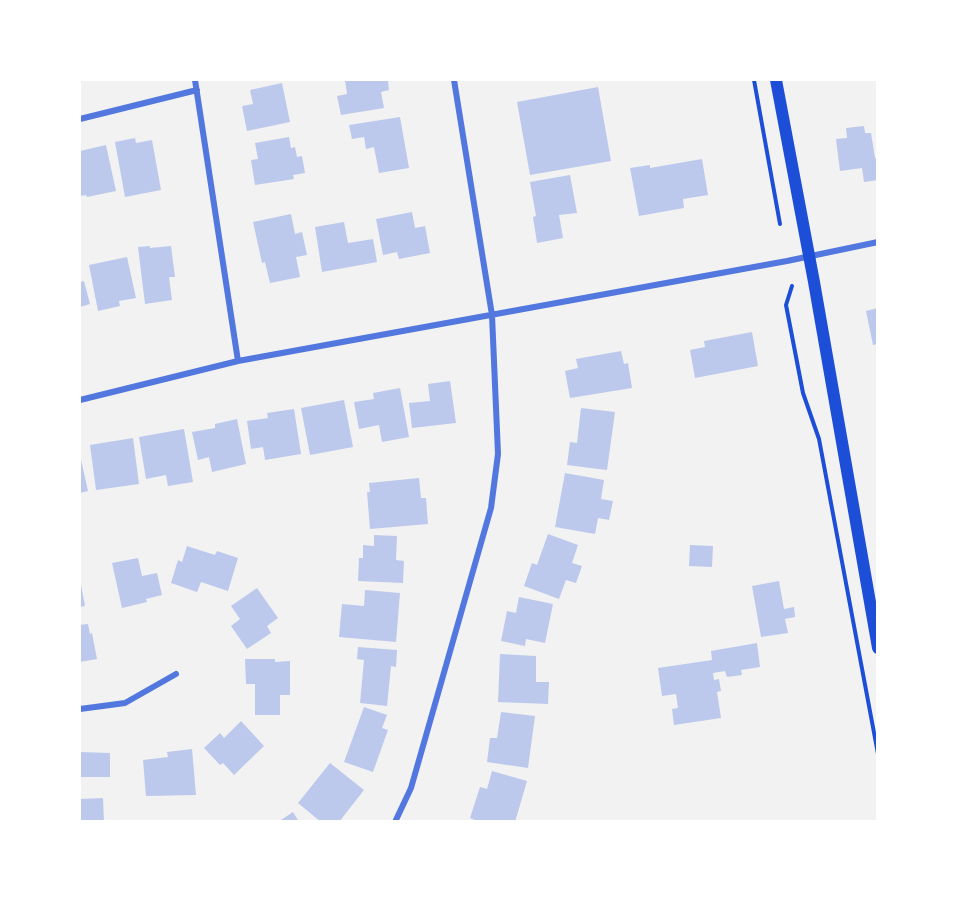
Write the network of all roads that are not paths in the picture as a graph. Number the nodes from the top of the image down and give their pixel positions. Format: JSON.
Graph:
{"nodes":[{"id":1,"x":195,"y":80,"type":"edge"},
{"id":2,"x":454,"y":80,"type":"edge"},
{"id":3,"x":776,"y":80,"type":"edge"},
{"id":4,"x":197,"y":90,"type":"junction"},
{"id":5,"x":80,"y":119,"type":"edge"},
{"id":6,"x":878,"y":242,"type":"edge"},
{"id":7,"x":810,"y":257,"type":"junction"},
{"id":8,"x":492,"y":315,"type":"junction"},
{"id":9,"x":238,"y":361,"type":"junction"},
{"id":10,"x":80,"y":400,"type":"edge"},
{"id":11,"x":878,"y":648,"type":"edge"},
{"id":12,"x":176,"y":674,"type":"dead end"},
{"id":13,"x":80,"y":709,"type":"edge"},
{"id":14,"x":394,"y":822,"type":"edge"}],
"edges":[{"from":1,"to":4,"type":"street"},
{"from":2,"to":8,"type":"street"},
{"from":3,"to":7,"type":"main road"},
{"from":4,"to":5,"type":"street"},
{"from":4,"to":9,"type":"street"},
{"from":6,"to":7,"type":"street"},
{"from":7,"to":8,"type":"street"},
{"from":7,"to":11,"type":"main road"},
{"from":8,"to":9,"type":"street"},
{"from":8,"to":14,"type":"street"},
{"from":9,"to":10,"type":"street"},
{"from":12,"to":13,"type":"street"}]}
